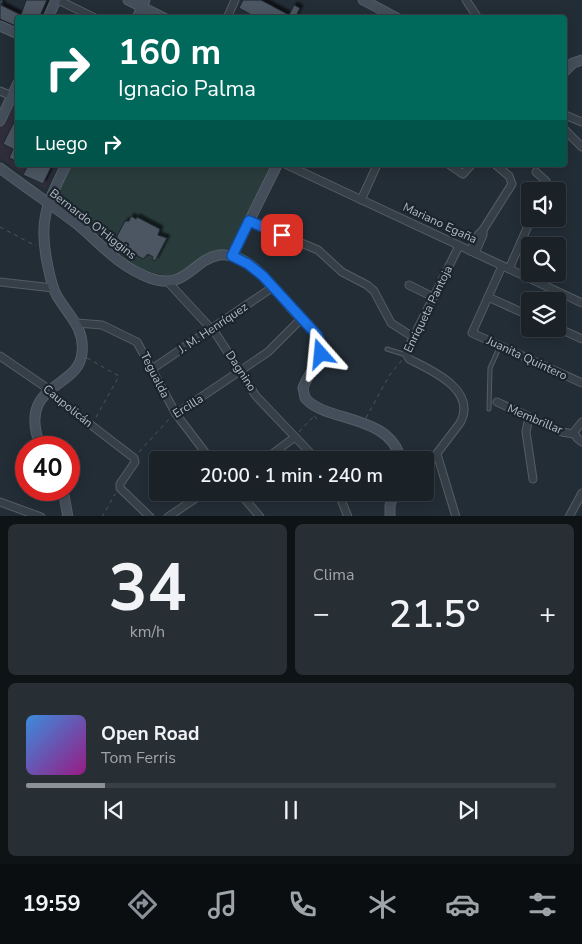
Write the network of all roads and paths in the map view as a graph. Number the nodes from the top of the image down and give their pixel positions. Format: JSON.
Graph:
{"nodes":[{"id":1,"x":57,"y":0,"type":"edge"},
{"id":2,"x":128,"y":0,"type":"edge"},
{"id":3,"x":235,"y":0,"type":"edge"},
{"id":4,"x":363,"y":0,"type":"edge"},
{"id":5,"x":466,"y":0,"type":"edge"},
{"id":6,"x":143,"y":3,"type":"edge"},
{"id":7,"x":50,"y":15,"type":"edge"},
{"id":8,"x":89,"y":15,"type":"edge"},
{"id":9,"x":138,"y":15,"type":"edge"},
{"id":10,"x":160,"y":15,"type":"edge"},
{"id":11,"x":228,"y":15,"type":"edge"},
{"id":12,"x":391,"y":15,"type":"edge"},
{"id":13,"x":476,"y":15,"type":"edge"},
{"id":14,"x":0,"y":26,"type":"edge"},
{"id":15,"x":15,"y":33,"type":"edge"},
{"id":16,"x":582,"y":60,"type":"edge"},
{"id":17,"x":567,"y":69,"type":"edge"},
{"id":18,"x":15,"y":90,"type":"edge"},
{"id":19,"x":0,"y":91,"type":"edge"},
{"id":20,"x":12,"y":96,"type":"junction"},
{"id":21,"x":567,"y":116,"type":"edge"},
{"id":22,"x":0,"y":121,"type":"edge"},
{"id":23,"x":582,"y":122,"type":"edge"},
{"id":24,"x":567,"y":132,"type":"edge"},
{"id":25,"x":582,"y":147,"type":"edge"},
{"id":26,"x":65,"y":167,"type":"edge"},
{"id":27,"x":276,"y":167,"type":"edge"},
{"id":28,"x":291,"y":167,"type":"edge"},
{"id":29,"x":376,"y":167,"type":"edge"},
{"id":30,"x":453,"y":167,"type":"edge"},
{"id":31,"x":469,"y":167,"type":"edge"},
{"id":32,"x":499,"y":167,"type":"edge"},
{"id":33,"x":0,"y":168,"type":"edge"},
{"id":34,"x":536,"y":172,"type":"dead end"},
{"id":35,"x":546,"y":182,"type":"edge"},
{"id":36,"x":361,"y":200,"type":"junction"},
{"id":37,"x":47,"y":203,"type":"junction"},
{"id":38,"x":249,"y":221,"type":"junction"},
{"id":39,"x":0,"y":227,"type":"edge"},
{"id":40,"x":527,"y":227,"type":"edge"},
{"id":41,"x":460,"y":246,"type":"junction"},
{"id":42,"x":44,"y":248,"type":"junction"},
{"id":43,"x":472,"y":252,"type":"junction"},
{"id":44,"x":232,"y":256,"type":"junction"},
{"id":45,"x":502,"y":266,"type":"junction"},
{"id":46,"x":509,"y":269,"type":"junction"},
{"id":47,"x":167,"y":281,"type":"junction"},
{"id":48,"x":0,"y":282,"type":"edge"},
{"id":49,"x":409,"y":286,"type":"dead end"},
{"id":50,"x":273,"y":287,"type":"junction"},
{"id":51,"x":53,"y":288,"type":"junction"},
{"id":52,"x":433,"y":297,"type":"junction"},
{"id":53,"x":488,"y":297,"type":"junction"},
{"id":54,"x":582,"y":304,"type":"edge"},
{"id":55,"x":521,"y":312,"type":"edge"},
{"id":56,"x":302,"y":319,"type":"junction"},
{"id":57,"x":77,"y":323,"type":"junction"},
{"id":58,"x":212,"y":329,"type":"junction"},
{"id":59,"x":566,"y":332,"type":"edge"},
{"id":60,"x":413,"y":337,"type":"junction"},
{"id":61,"x":582,"y":339,"type":"edge"},
{"id":62,"x":500,"y":346,"type":"junction"},
{"id":63,"x":387,"y":349,"type":"dead end"},
{"id":64,"x":82,"y":355,"type":"junction"},
{"id":65,"x":406,"y":355,"type":"junction"},
{"id":66,"x":0,"y":356,"type":"edge"},
{"id":67,"x":152,"y":369,"type":"junction"},
{"id":68,"x":240,"y":373,"type":"junction"},
{"id":69,"x":582,"y":383,"type":"edge"},
{"id":70,"x":48,"y":390,"type":"junction"},
{"id":71,"x":497,"y":402,"type":"dead end"},
{"id":72,"x":489,"y":409,"type":"dead end"},
{"id":73,"x":328,"y":410,"type":"junction"},
{"id":74,"x":176,"y":414,"type":"junction"},
{"id":75,"x":529,"y":417,"type":"junction"},
{"id":76,"x":582,"y":422,"type":"edge"},
{"id":77,"x":364,"y":423,"type":"junction"},
{"id":78,"x":91,"y":424,"type":"junction"},
{"id":79,"x":574,"y":434,"type":"junction"},
{"id":80,"x":37,"y":436,"type":"edge"},
{"id":81,"x":295,"y":437,"type":"junction"},
{"id":82,"x":582,"y":442,"type":"edge"},
{"id":83,"x":204,"y":451,"type":"edge"},
{"id":84,"x":276,"y":451,"type":"edge"},
{"id":85,"x":308,"y":451,"type":"edge"},
{"id":86,"x":398,"y":451,"type":"edge"},
{"id":87,"x":437,"y":454,"type":"junction"},
{"id":88,"x":134,"y":458,"type":"junction"},
{"id":89,"x":434,"y":458,"type":"edge"},
{"id":90,"x":533,"y":479,"type":"dead end"},
{"id":91,"x":120,"y":487,"type":"junction"},
{"id":92,"x":582,"y":493,"type":"edge"},
{"id":93,"x":65,"y":501,"type":"edge"},
{"id":94,"x":191,"y":501,"type":"edge"},
{"id":95,"x":247,"y":501,"type":"edge"},
{"id":96,"x":342,"y":501,"type":"edge"},
{"id":97,"x":394,"y":501,"type":"edge"},
{"id":98,"x":0,"y":502,"type":"edge"},
{"id":99,"x":14,"y":507,"type":"junction"},
{"id":100,"x":16,"y":516,"type":"edge"},
{"id":101,"x":40,"y":516,"type":"edge"},
{"id":102,"x":68,"y":516,"type":"edge"},
{"id":103,"x":102,"y":516,"type":"edge"},
{"id":104,"x":150,"y":516,"type":"edge"},
{"id":105,"x":168,"y":516,"type":"edge"},
{"id":106,"x":260,"y":516,"type":"edge"},
{"id":107,"x":348,"y":516,"type":"edge"},
{"id":108,"x":390,"y":516,"type":"edge"},
{"id":109,"x":456,"y":516,"type":"edge"},
{"id":110,"x":569,"y":516,"type":"edge"}],
"edges":[{"from":1,"to":7,"type":"street"},
{"from":1,"to":8,"type":"street"},
{"from":2,"to":6,"type":"street"},
{"from":3,"to":11,"type":"street"},
{"from":4,"to":12,"type":"street"},
{"from":5,"to":13,"type":"street"},
{"from":6,"to":9,"type":"street"},
{"from":6,"to":10,"type":"street"},
{"from":14,"to":15,"type":"street"},
{"from":16,"to":17,"type":"street"},
{"from":18,"to":20,"type":"street"},
{"from":19,"to":20,"type":"street"},
{"from":20,"to":22,"type":"street"},
{"from":21,"to":23,"type":"street"},
{"from":24,"to":25,"type":"street"},
{"from":26,"to":37,"type":"street"},
{"from":27,"to":38,"type":"street"},
{"from":28,"to":36,"type":"street","name":"Mariano Egaña"},
{"from":29,"to":36,"type":"street"},
{"from":30,"to":31,"type":"street"},
{"from":32,"to":43,"type":"street"},
{"from":33,"to":37,"type":"street","name":"Bernardo O'Higgins"},
{"from":34,"to":35,"type":"street"},
{"from":36,"to":41,"type":"street","name":"Mariano Egaña"},
{"from":37,"to":42,"type":"street"},
{"from":37,"to":47,"type":"street","name":"Bernardo O'Higgins"},
{"from":38,"to":44,"type":"street"},
{"from":38,"to":60,"type":"street"},
{"from":39,"to":42,"type":"path"},
{"from":40,"to":46,"type":"street"},
{"from":41,"to":43,"type":"street","name":"Mariano Egaña"},
{"from":41,"to":52,"type":"street","name":"Enriqueta Pantoja"},
{"from":42,"to":51,"type":"street"},
{"from":43,"to":45,"type":"street","name":"Mariano Egaña"},
{"from":44,"to":47,"type":"street"},
{"from":44,"to":50,"type":"street"},
{"from":45,"to":46,"type":"street","name":"Mariano Egaña"},
{"from":45,"to":53,"type":"street"},
{"from":46,"to":54,"type":"street","name":"Mariano Egaña"},
{"from":47,"to":58,"type":"street","name":"Dagnino"},
{"from":48,"to":51,"type":"street"},
{"from":49,"to":52,"type":"street"},
{"from":50,"to":56,"type":"street"},
{"from":50,"to":58,"type":"street","name":"J. M. Henríquez"},
{"from":51,"to":57,"type":"street"},
{"from":52,"to":60,"type":"street","name":"Enriqueta Pantoja"},
{"from":53,"to":55,"type":"street"},
{"from":53,"to":62,"type":"street","name":"Juanita Quintero"},
{"from":56,"to":68,"type":"street","name":"Ercilla"},
{"from":56,"to":73,"type":"street"},
{"from":57,"to":64,"type":"street"},
{"from":57,"to":67,"type":"street","name":"Tegualda"},
{"from":58,"to":67,"type":"street","name":"J. M. Henríquez"},
{"from":58,"to":68,"type":"street","name":"Dagnino"},
{"from":59,"to":61,"type":"street"},
{"from":60,"to":65,"type":"street","name":"Enriqueta Pantoja"},
{"from":62,"to":69,"type":"street","name":"Juanita Quintero"},
{"from":62,"to":72,"type":"lane"},
{"from":63,"to":65,"type":"lane"},
{"from":64,"to":70,"type":"street"},
{"from":64,"to":78,"type":"path"},
{"from":65,"to":77,"type":"path","name":"Enriqueta Pantoja"},
{"from":65,"to":87,"type":"street"},
{"from":66,"to":70,"type":"street","name":"Caupolicán"},
{"from":67,"to":74,"type":"street","name":"Tegualda"},
{"from":68,"to":74,"type":"street","name":"Ercilla"},
{"from":68,"to":81,"type":"street","name":"Dagnino"},
{"from":70,"to":78,"type":"street","name":"Caupolicán"},
{"from":70,"to":80,"type":"street"},
{"from":71,"to":75,"type":"street","name":"Membrillar"},
{"from":73,"to":77,"type":"street"},
{"from":73,"to":81,"type":"path"},
{"from":74,"to":83,"type":"street","name":"Tegualda"},
{"from":74,"to":88,"type":"path","name":"Ercilla"},
{"from":75,"to":79,"type":"street","name":"Membrillar"},
{"from":75,"to":90,"type":"street"},
{"from":76,"to":79,"type":"street"},
{"from":77,"to":86,"type":"street"},
{"from":78,"to":88,"type":"street","name":"Caupolicán"},
{"from":79,"to":82,"type":"street"},
{"from":81,"to":84,"type":"street"},
{"from":81,"to":85,"type":"street","name":"Dagnino"},
{"from":87,"to":89,"type":"street"},
{"from":87,"to":109,"type":"street"},
{"from":88,"to":91,"type":"street"},
{"from":91,"to":103,"type":"path"},
{"from":91,"to":104,"type":"street"},
{"from":92,"to":110,"type":"street"},
{"from":93,"to":102,"type":"street"},
{"from":94,"to":105,"type":"street"},
{"from":95,"to":106,"type":"street"},
{"from":96,"to":107,"type":"street"},
{"from":97,"to":108,"type":"street"},
{"from":98,"to":99,"type":"street"},
{"from":99,"to":100,"type":"street"},
{"from":99,"to":101,"type":"street"}]}
